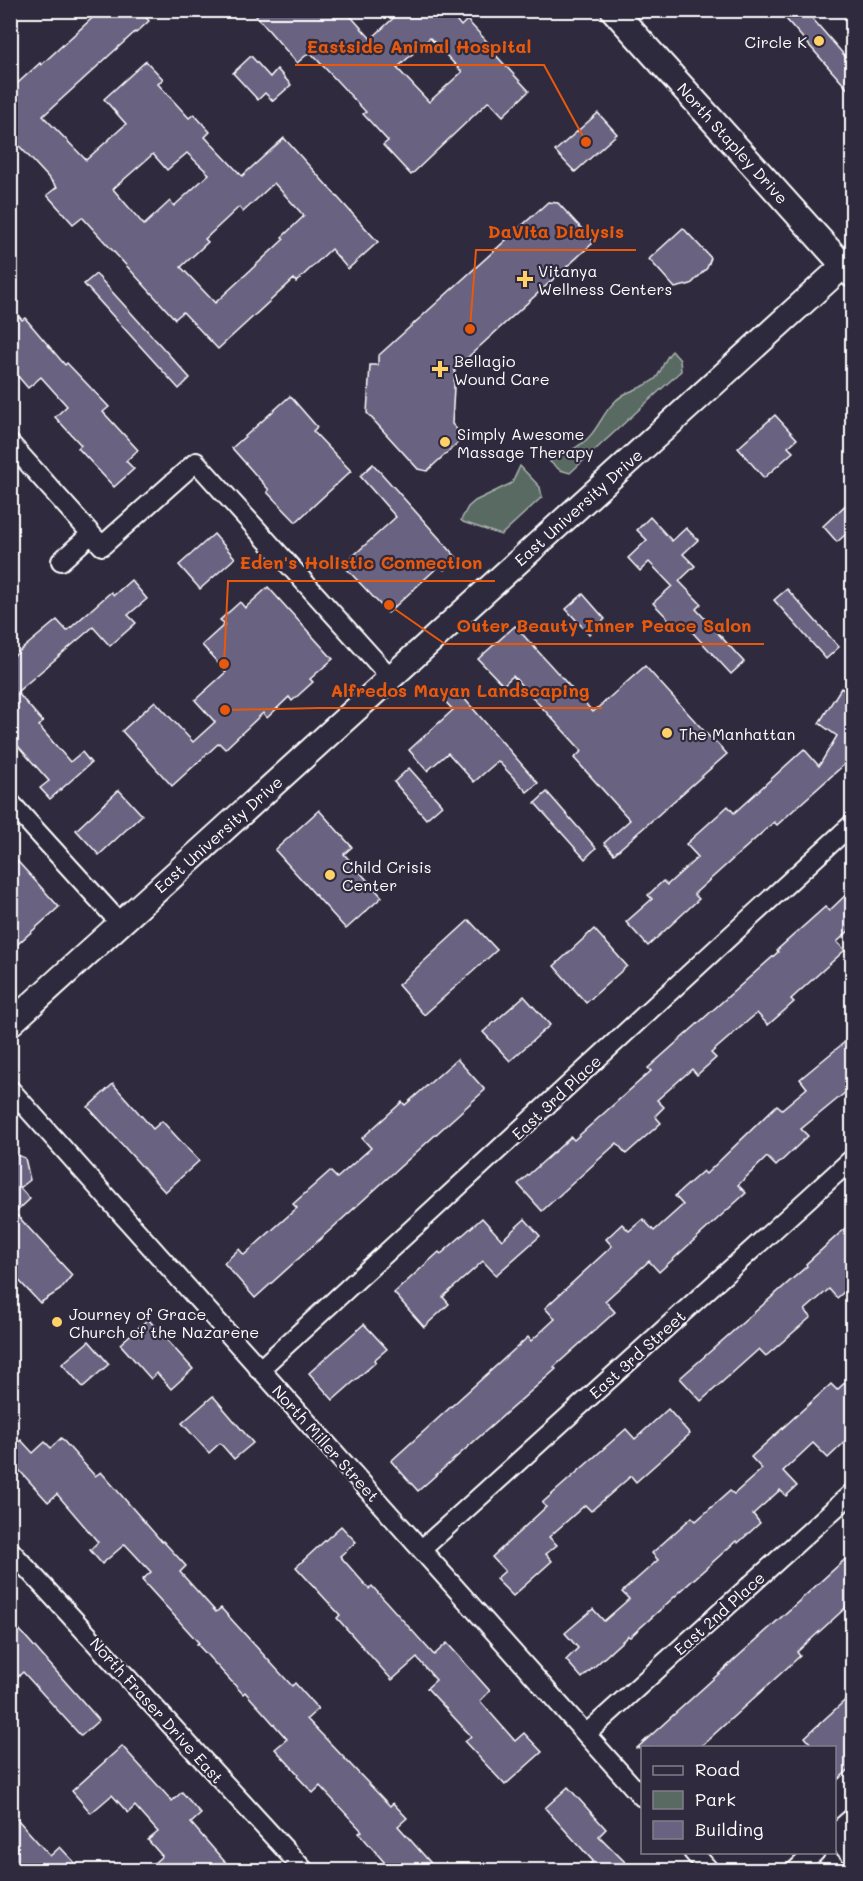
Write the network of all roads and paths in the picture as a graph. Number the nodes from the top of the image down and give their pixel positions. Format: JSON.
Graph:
{"nodes":[{"id":1,"x":613,"y":10,"type":"edge"},
{"id":2,"x":850,"y":266,"type":"edge"},
{"id":3,"x":10,"y":443,"type":"edge"},
{"id":4,"x":91,"y":534,"type":"junction"},
{"id":5,"x":61,"y":561,"type":"dead end"},
{"id":6,"x":390,"y":677,"type":"junction"},
{"id":7,"x":10,"y":802,"type":"edge"},
{"id":8,"x":852,"y":824,"type":"edge"},
{"id":9,"x":120,"y":923,"type":"junction"},
{"id":10,"x":10,"y":1024,"type":"edge"},
{"id":11,"x":10,"y":1089,"type":"edge"},
{"id":12,"x":852,"y":1159,"type":"edge"},
{"id":13,"x":259,"y":1370,"type":"junction"},
{"id":14,"x":852,"y":1493,"type":"edge"},
{"id":15,"x":422,"y":1548,"type":"junction"},
{"id":16,"x":10,"y":1550,"type":"edge"},
{"id":17,"x":586,"y":1734,"type":"junction"},
{"id":18,"x":641,"y":1796,"type":"edge"},
{"id":19,"x":852,"y":1818,"type":"edge"},
{"id":20,"x":836,"y":1833,"type":"edge"},
{"id":21,"x":836,"y":1837,"type":"edge"},
{"id":22,"x":695,"y":1854,"type":"edge"},
{"id":23,"x":813,"y":1854,"type":"edge"},
{"id":24,"x":852,"y":1856,"type":"edge"},
{"id":25,"x":304,"y":1870,"type":"edge"},
{"id":26,"x":710,"y":1870,"type":"edge"},
{"id":27,"x":796,"y":1870,"type":"edge"}],
"edges":[{"from":1,"to":2,"type":"main road","name":"North Stapley Drive"},
{"from":2,"to":6,"type":"main road","name":"East University Drive"},
{"from":3,"to":4,"type":"street"},
{"from":4,"to":5,"type":"street"},
{"from":4,"to":6,"type":"street"},
{"from":6,"to":9,"type":"main road","name":"East University Drive"},
{"from":7,"to":9,"type":"street"},
{"from":8,"to":13,"type":"street","name":"East 3rd Place"},
{"from":9,"to":10,"type":"main road","name":"East University Drive"},
{"from":11,"to":13,"type":"street","name":"North Miller Street"},
{"from":12,"to":15,"type":"street","name":"East 3rd Street"},
{"from":13,"to":15,"type":"street","name":"North Miller Street"},
{"from":14,"to":17,"type":"street","name":"East 2nd Place"},
{"from":15,"to":17,"type":"street","name":"North Miller Street"},
{"from":16,"to":25,"type":"street","name":"North Fraser Drive East"},
{"from":17,"to":18,"type":"street","name":"North Miller Street"},
{"from":19,"to":20,"type":"street"},
{"from":21,"to":24,"type":"street"},
{"from":22,"to":26,"type":"street"},
{"from":23,"to":27,"type":"street"}]}
